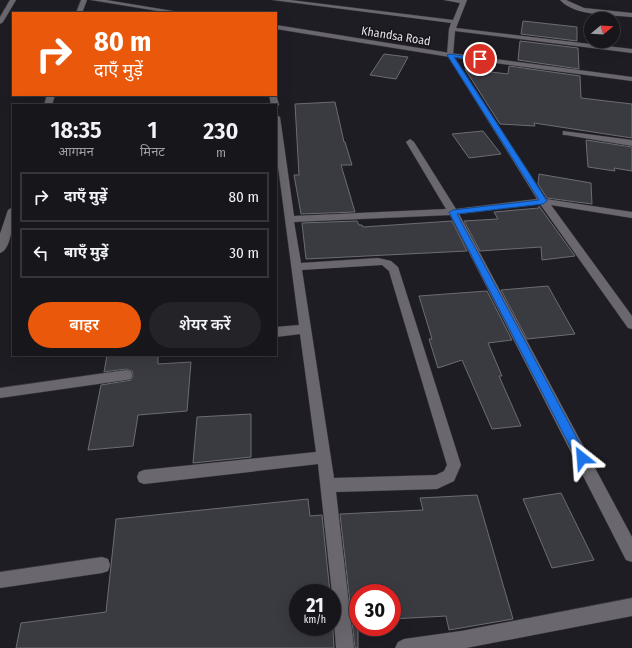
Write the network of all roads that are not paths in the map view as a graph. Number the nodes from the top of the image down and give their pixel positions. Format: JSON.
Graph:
{"nodes":[{"id":1,"x":13,"y":0,"type":"edge"},
{"id":2,"x":84,"y":0,"type":"edge"},
{"id":3,"x":94,"y":0,"type":"edge"},
{"id":4,"x":276,"y":0,"type":"edge"},
{"id":5,"x":447,"y":0,"type":"edge"},
{"id":6,"x":563,"y":0,"type":"edge"},
{"id":7,"x":464,"y":1,"type":"edge"},
{"id":8,"x":79,"y":12,"type":"edge"},
{"id":9,"x":175,"y":12,"type":"edge"},
{"id":10,"x":632,"y":15,"type":"edge"},
{"id":11,"x":0,"y":22,"type":"edge"},
{"id":12,"x":455,"y":22,"type":"junction"},
{"id":13,"x":277,"y":27,"type":"edge"},
{"id":14,"x":452,"y":29,"type":"junction"},
{"id":15,"x":632,"y":51,"type":"edge"},
{"id":16,"x":450,"y":55,"type":"junction"},
{"id":17,"x":632,"y":79,"type":"edge"},
{"id":18,"x":566,"y":133,"type":"dead end"},
{"id":19,"x":277,"y":134,"type":"edge"},
{"id":20,"x":410,"y":142,"type":"dead end"},
{"id":21,"x":632,"y":143,"type":"edge"},
{"id":22,"x":543,"y":201,"type":"junction"},
{"id":23,"x":281,"y":204,"type":"edge"},
{"id":24,"x":453,"y":212,"type":"junction"},
{"id":25,"x":12,"y":213,"type":"edge"},
{"id":26,"x":632,"y":215,"type":"edge"},
{"id":27,"x":289,"y":219,"type":"junction"},
{"id":28,"x":0,"y":250,"type":"edge"},
{"id":29,"x":297,"y":267,"type":"junction"},
{"id":30,"x":632,"y":325,"type":"edge"},
{"id":31,"x":305,"y":329,"type":"junction"},
{"id":32,"x":277,"y":332,"type":"edge"},
{"id":33,"x":126,"y":375,"type":"dead end"},
{"id":34,"x":0,"y":393,"type":"edge"},
{"id":35,"x":324,"y":457,"type":"junction"},
{"id":36,"x":144,"y":477,"type":"dead end"},
{"id":37,"x":328,"y":485,"type":"junction"},
{"id":38,"x":632,"y":554,"type":"edge"},
{"id":39,"x":102,"y":565,"type":"dead end"},
{"id":40,"x":0,"y":580,"type":"edge"},
{"id":41,"x":632,"y":607,"type":"edge"},
{"id":42,"x":345,"y":648,"type":"edge"},
{"id":43,"x":404,"y":648,"type":"edge"}],
"edges":[{"from":1,"to":11,"type":"street"},
{"from":2,"to":8,"type":"street"},
{"from":3,"to":9,"type":"street"},
{"from":4,"to":12,"type":"street"},
{"from":5,"to":7,"type":"street"},
{"from":6,"to":10,"type":"street"},
{"from":7,"to":12,"type":"street"},
{"from":12,"to":14,"type":"street"},
{"from":13,"to":16,"type":"street","name":"Khandsa Road"},
{"from":14,"to":15,"type":"street"},
{"from":14,"to":16,"type":"street"},
{"from":16,"to":17,"type":"street","name":"Khandsa Road"},
{"from":16,"to":22,"type":"street"},
{"from":18,"to":21,"type":"street"},
{"from":19,"to":23,"type":"street"},
{"from":20,"to":24,"type":"street"},
{"from":22,"to":24,"type":"street"},
{"from":22,"to":26,"type":"street"},
{"from":22,"to":30,"type":"street"},
{"from":23,"to":27,"type":"street"},
{"from":24,"to":27,"type":"street"},
{"from":24,"to":38,"type":"street"},
{"from":25,"to":28,"type":"street"},
{"from":27,"to":29,"type":"street"},
{"from":29,"to":31,"type":"street"},
{"from":29,"to":37,"type":"street"},
{"from":31,"to":32,"type":"street"},
{"from":31,"to":35,"type":"street"},
{"from":33,"to":34,"type":"street"},
{"from":35,"to":36,"type":"street"},
{"from":35,"to":37,"type":"street"},
{"from":37,"to":42,"type":"street"},
{"from":39,"to":40,"type":"street"},
{"from":41,"to":43,"type":"street"}]}
